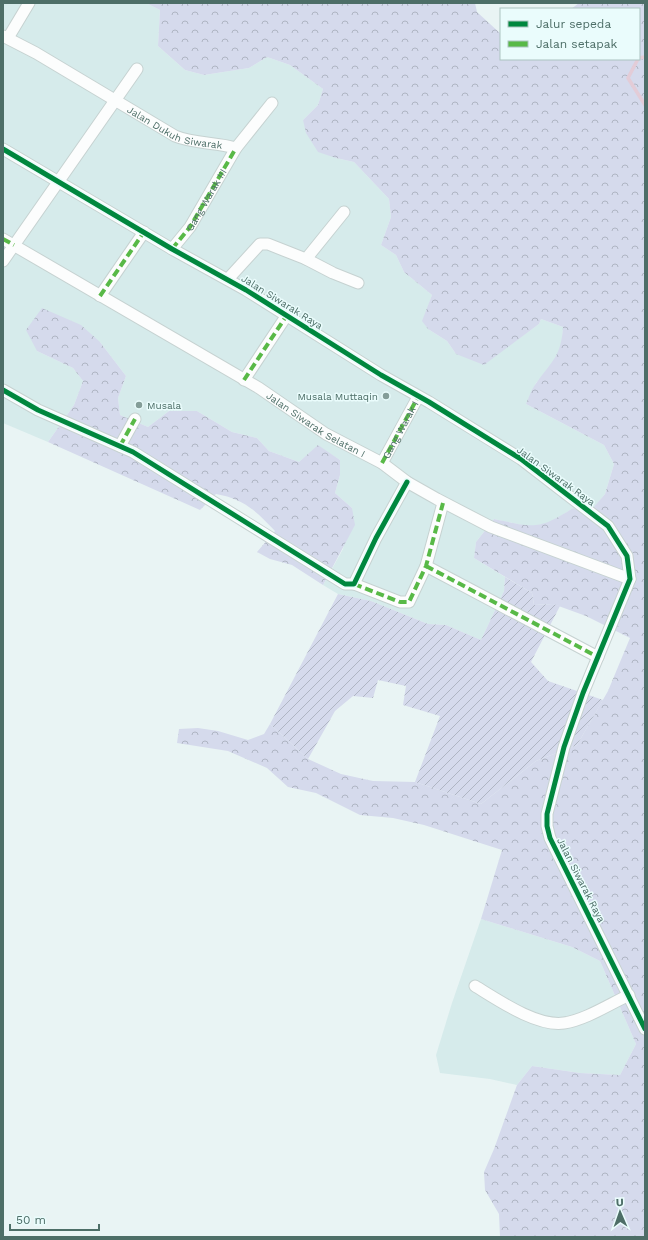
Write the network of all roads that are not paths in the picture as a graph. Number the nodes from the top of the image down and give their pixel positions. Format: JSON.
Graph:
{"nodes":[{"id":1,"x":29,"y":3,"type":"edge"},
{"id":2,"x":6,"y":37,"type":"edge"},
{"id":3,"x":137,"y":69,"type":"dead end"},
{"id":4,"x":116,"y":100,"type":"junction"},
{"id":5,"x":272,"y":103,"type":"dead end"},
{"id":6,"x":236,"y":148,"type":"junction"},
{"id":7,"x":3,"y":149,"type":"edge"},
{"id":8,"x":58,"y":180,"type":"junction"},
{"id":9,"x":344,"y":212,"type":"dead end"},
{"id":10,"x":144,"y":232,"type":"junction"},
{"id":11,"x":3,"y":238,"type":"edge"},
{"id":12,"x":14,"y":245,"type":"junction"},
{"id":13,"x":172,"y":249,"type":"junction"},
{"id":14,"x":306,"y":259,"type":"junction"},
{"id":15,"x":3,"y":261,"type":"edge"},
{"id":16,"x":228,"y":279,"type":"junction"},
{"id":17,"x":358,"y":283,"type":"dead end"},
{"id":18,"x":100,"y":296,"type":"junction"},
{"id":19,"x":287,"y":315,"type":"junction"},
{"id":20,"x":244,"y":380,"type":"junction"},
{"id":21,"x":3,"y":390,"type":"edge"},
{"id":22,"x":418,"y":397,"type":"junction"},
{"id":23,"x":135,"y":419,"type":"dead end"},
{"id":24,"x":120,"y":446,"type":"junction"},
{"id":25,"x":382,"y":463,"type":"junction"},
{"id":26,"x":407,"y":482,"type":"junction"},
{"id":27,"x":443,"y":503,"type":"junction"},
{"id":28,"x":426,"y":566,"type":"junction"},
{"id":29,"x":630,"y":579,"type":"junction"},
{"id":30,"x":354,"y":584,"type":"junction"},
{"id":31,"x":598,"y":657,"type":"junction"},
{"id":32,"x":475,"y":986,"type":"dead end"},
{"id":33,"x":629,"y":996,"type":"junction"},
{"id":34,"x":645,"y":1029,"type":"edge"}],
"edges":[{"from":1,"to":2,"type":"street"},
{"from":2,"to":4,"type":"street","name":"Jalan Dukuh Siwarak"},
{"from":3,"to":4,"type":"street","name":"Jalan Dukuh Siwarak"},
{"from":4,"to":6,"type":"street","name":"Jalan Dukuh Siwarak"},
{"from":4,"to":8,"type":"street","name":"Jalan Dukuh Siwarak"},
{"from":5,"to":6,"type":"street","name":"Gang Warak III"},
{"from":6,"to":13,"type":"street","name":"Gang Warak III"},
{"from":7,"to":8,"type":"street","name":"Jalan Siwarak Raya"},
{"from":8,"to":10,"type":"street","name":"Jalan Siwarak Raya"},
{"from":8,"to":12,"type":"street","name":"Jalan Dukuh Siwarak"},
{"from":9,"to":14,"type":"street"},
{"from":10,"to":13,"type":"street","name":"Jalan Siwarak Raya"},
{"from":10,"to":18,"type":"street"},
{"from":11,"to":12,"type":"street","name":"Jalan Siwarak Selatan I"},
{"from":12,"to":15,"type":"street","name":"Jalan Dukuh Siwarak"},
{"from":12,"to":18,"type":"street","name":"Jalan Siwarak Selatan I"},
{"from":13,"to":16,"type":"street","name":"Jalan Siwarak Raya"},
{"from":14,"to":16,"type":"street"},
{"from":14,"to":17,"type":"street"},
{"from":16,"to":19,"type":"street","name":"Jalan Siwarak Raya"},
{"from":18,"to":20,"type":"street","name":"Jalan Siwarak Selatan I"},
{"from":19,"to":20,"type":"street"},
{"from":19,"to":22,"type":"street","name":"Jalan Siwarak Raya"},
{"from":20,"to":25,"type":"street","name":"Jalan Siwarak Selatan I"},
{"from":21,"to":24,"type":"street"},
{"from":22,"to":25,"type":"street","name":"Gang Warak I"},
{"from":22,"to":29,"type":"street","name":"Jalan Siwarak Raya"},
{"from":23,"to":24,"type":"street"},
{"from":24,"to":30,"type":"street"},
{"from":25,"to":26,"type":"street","name":"Jalan Siwarak Selatan I"},
{"from":26,"to":27,"type":"street","name":"Jalan Siwarak Selatan I"},
{"from":26,"to":30,"type":"street"},
{"from":27,"to":28,"type":"street"},
{"from":27,"to":29,"type":"street","name":"Jalan Siwarak Selatan I"},
{"from":28,"to":30,"type":"street"},
{"from":28,"to":31,"type":"street"},
{"from":29,"to":31,"type":"street","name":"Jalan Siwarak Raya"},
{"from":31,"to":33,"type":"street","name":"Jalan Siwarak Raya"},
{"from":32,"to":33,"type":"street"},
{"from":33,"to":34,"type":"street","name":"Jalan Siwarak Raya"}]}
